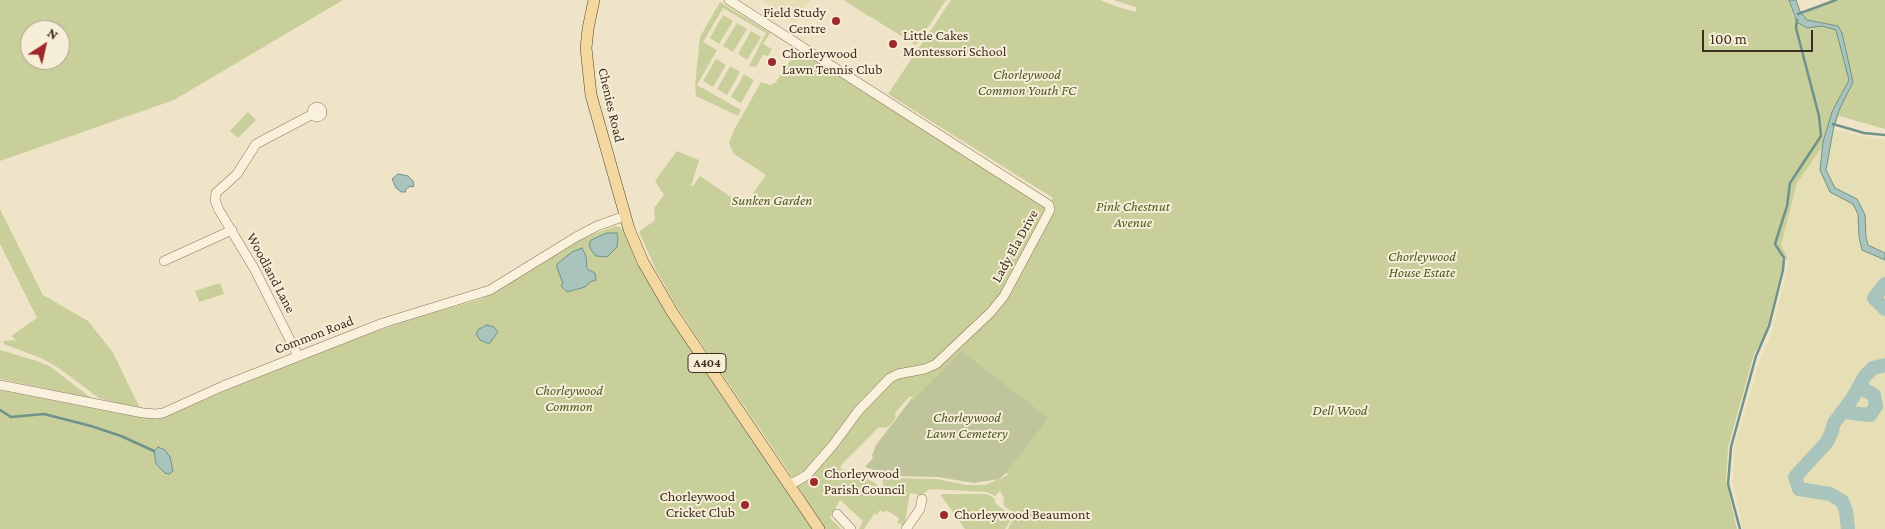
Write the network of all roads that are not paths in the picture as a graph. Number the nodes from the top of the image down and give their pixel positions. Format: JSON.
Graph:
{"nodes":[{"id":1,"x":594,"y":0,"type":"edge"},
{"id":2,"x":730,"y":0,"type":"edge"},
{"id":3,"x":313,"y":114,"type":"dead end"},
{"id":4,"x":624,"y":216,"type":"junction"},
{"id":5,"x":232,"y":230,"type":"junction"},
{"id":6,"x":164,"y":261,"type":"dead end"},
{"id":7,"x":298,"y":356,"type":"junction"},
{"id":8,"x":0,"y":385,"type":"edge"},
{"id":9,"x":788,"y":482,"type":"junction"},
{"id":10,"x":922,"y":499,"type":"dead end"},
{"id":11,"x":837,"y":514,"type":"dead end"},
{"id":12,"x":819,"y":529,"type":"edge"},
{"id":13,"x":851,"y":529,"type":"edge"},
{"id":14,"x":906,"y":529,"type":"edge"}],
"edges":[{"from":1,"to":4,"type":"main road","name":"Chenies Road","number":"A404"},
{"from":2,"to":9,"type":"street","name":"Lady Ela Drive"},
{"from":3,"to":5,"type":"street","name":"Woodland Lane"},
{"from":4,"to":7,"type":"street","name":"Common Road"},
{"from":4,"to":9,"type":"main road","number":"A404"},
{"from":5,"to":6,"type":"street","name":"Woodland Lane"},
{"from":5,"to":7,"type":"street","name":"Woodland Lane"},
{"from":7,"to":8,"type":"street","name":"Common Road"},
{"from":9,"to":12,"type":"main road","number":"A404"},
{"from":10,"to":14,"type":"street"},
{"from":11,"to":13,"type":"street"}]}
